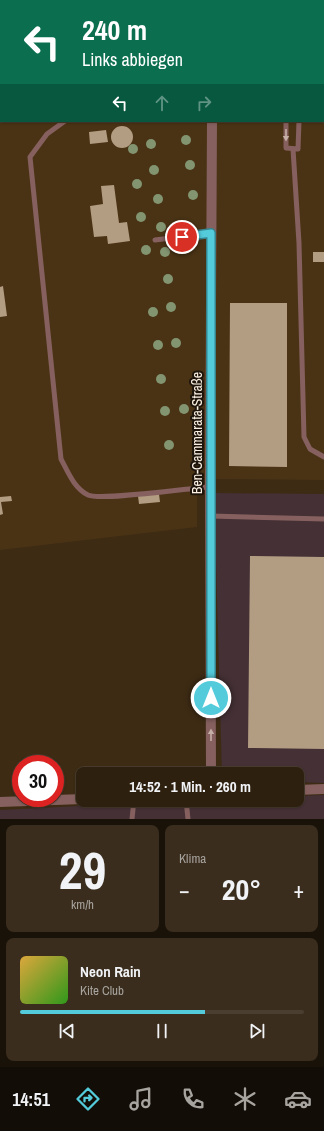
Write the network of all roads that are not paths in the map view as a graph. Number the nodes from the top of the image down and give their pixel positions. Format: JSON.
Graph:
{"nodes":[{"id":1,"x":64,"y":122,"type":"edge"},
{"id":2,"x":208,"y":122,"type":"edge"},
{"id":3,"x":212,"y":122,"type":"edge"},
{"id":4,"x":286,"y":122,"type":"edge"},
{"id":5,"x":299,"y":122,"type":"edge"},
{"id":6,"x":212,"y":139,"type":"junction"},
{"id":7,"x":293,"y":149,"type":"junction"},
{"id":8,"x":211,"y":233,"type":"junction"},
{"id":9,"x":155,"y":240,"type":"dead end"},
{"id":10,"x":324,"y":457,"type":"edge"},
{"id":11,"x":210,"y":487,"type":"junction"},
{"id":12,"x":210,"y":516,"type":"junction"},
{"id":13,"x":324,"y":519,"type":"edge"},
{"id":14,"x":211,"y":767,"type":"edge"},
{"id":15,"x":324,"y":789,"type":"edge"},
{"id":16,"x":304,"y":790,"type":"edge"},
{"id":17,"x":76,"y":799,"type":"edge"},
{"id":18,"x":0,"y":802,"type":"edge"},
{"id":19,"x":133,"y":807,"type":"edge"},
{"id":20,"x":187,"y":807,"type":"edge"},
{"id":21,"x":132,"y":819,"type":"edge"},
{"id":22,"x":188,"y":819,"type":"edge"}],
"edges":[{"from":1,"to":11,"type":"lane"},
{"from":2,"to":6,"type":"street","name":"Ben-Cammarata-Straße"},
{"from":3,"to":6,"type":"street","name":"Ben-Cammarata-Straße"},
{"from":4,"to":7,"type":"lane","one_way":true},
{"from":5,"to":7,"type":"lane"},
{"from":6,"to":8,"type":"street","name":"Ben-Cammarata-Straße"},
{"from":7,"to":10,"type":"lane"},
{"from":8,"to":9,"type":"lane"},
{"from":8,"to":11,"type":"street","name":"Ben-Cammarata-Straße"},
{"from":11,"to":12,"type":"street","name":"Ben-Cammarata-Straße"},
{"from":12,"to":13,"type":"lane"},
{"from":14,"to":12,"type":"street","name":"Ben-Cammarata-Straße","one_way":true},
{"from":15,"to":16,"type":"street"},
{"from":17,"to":18,"type":"street"},
{"from":19,"to":21,"type":"lane"},
{"from":20,"to":22,"type":"lane"}]}
